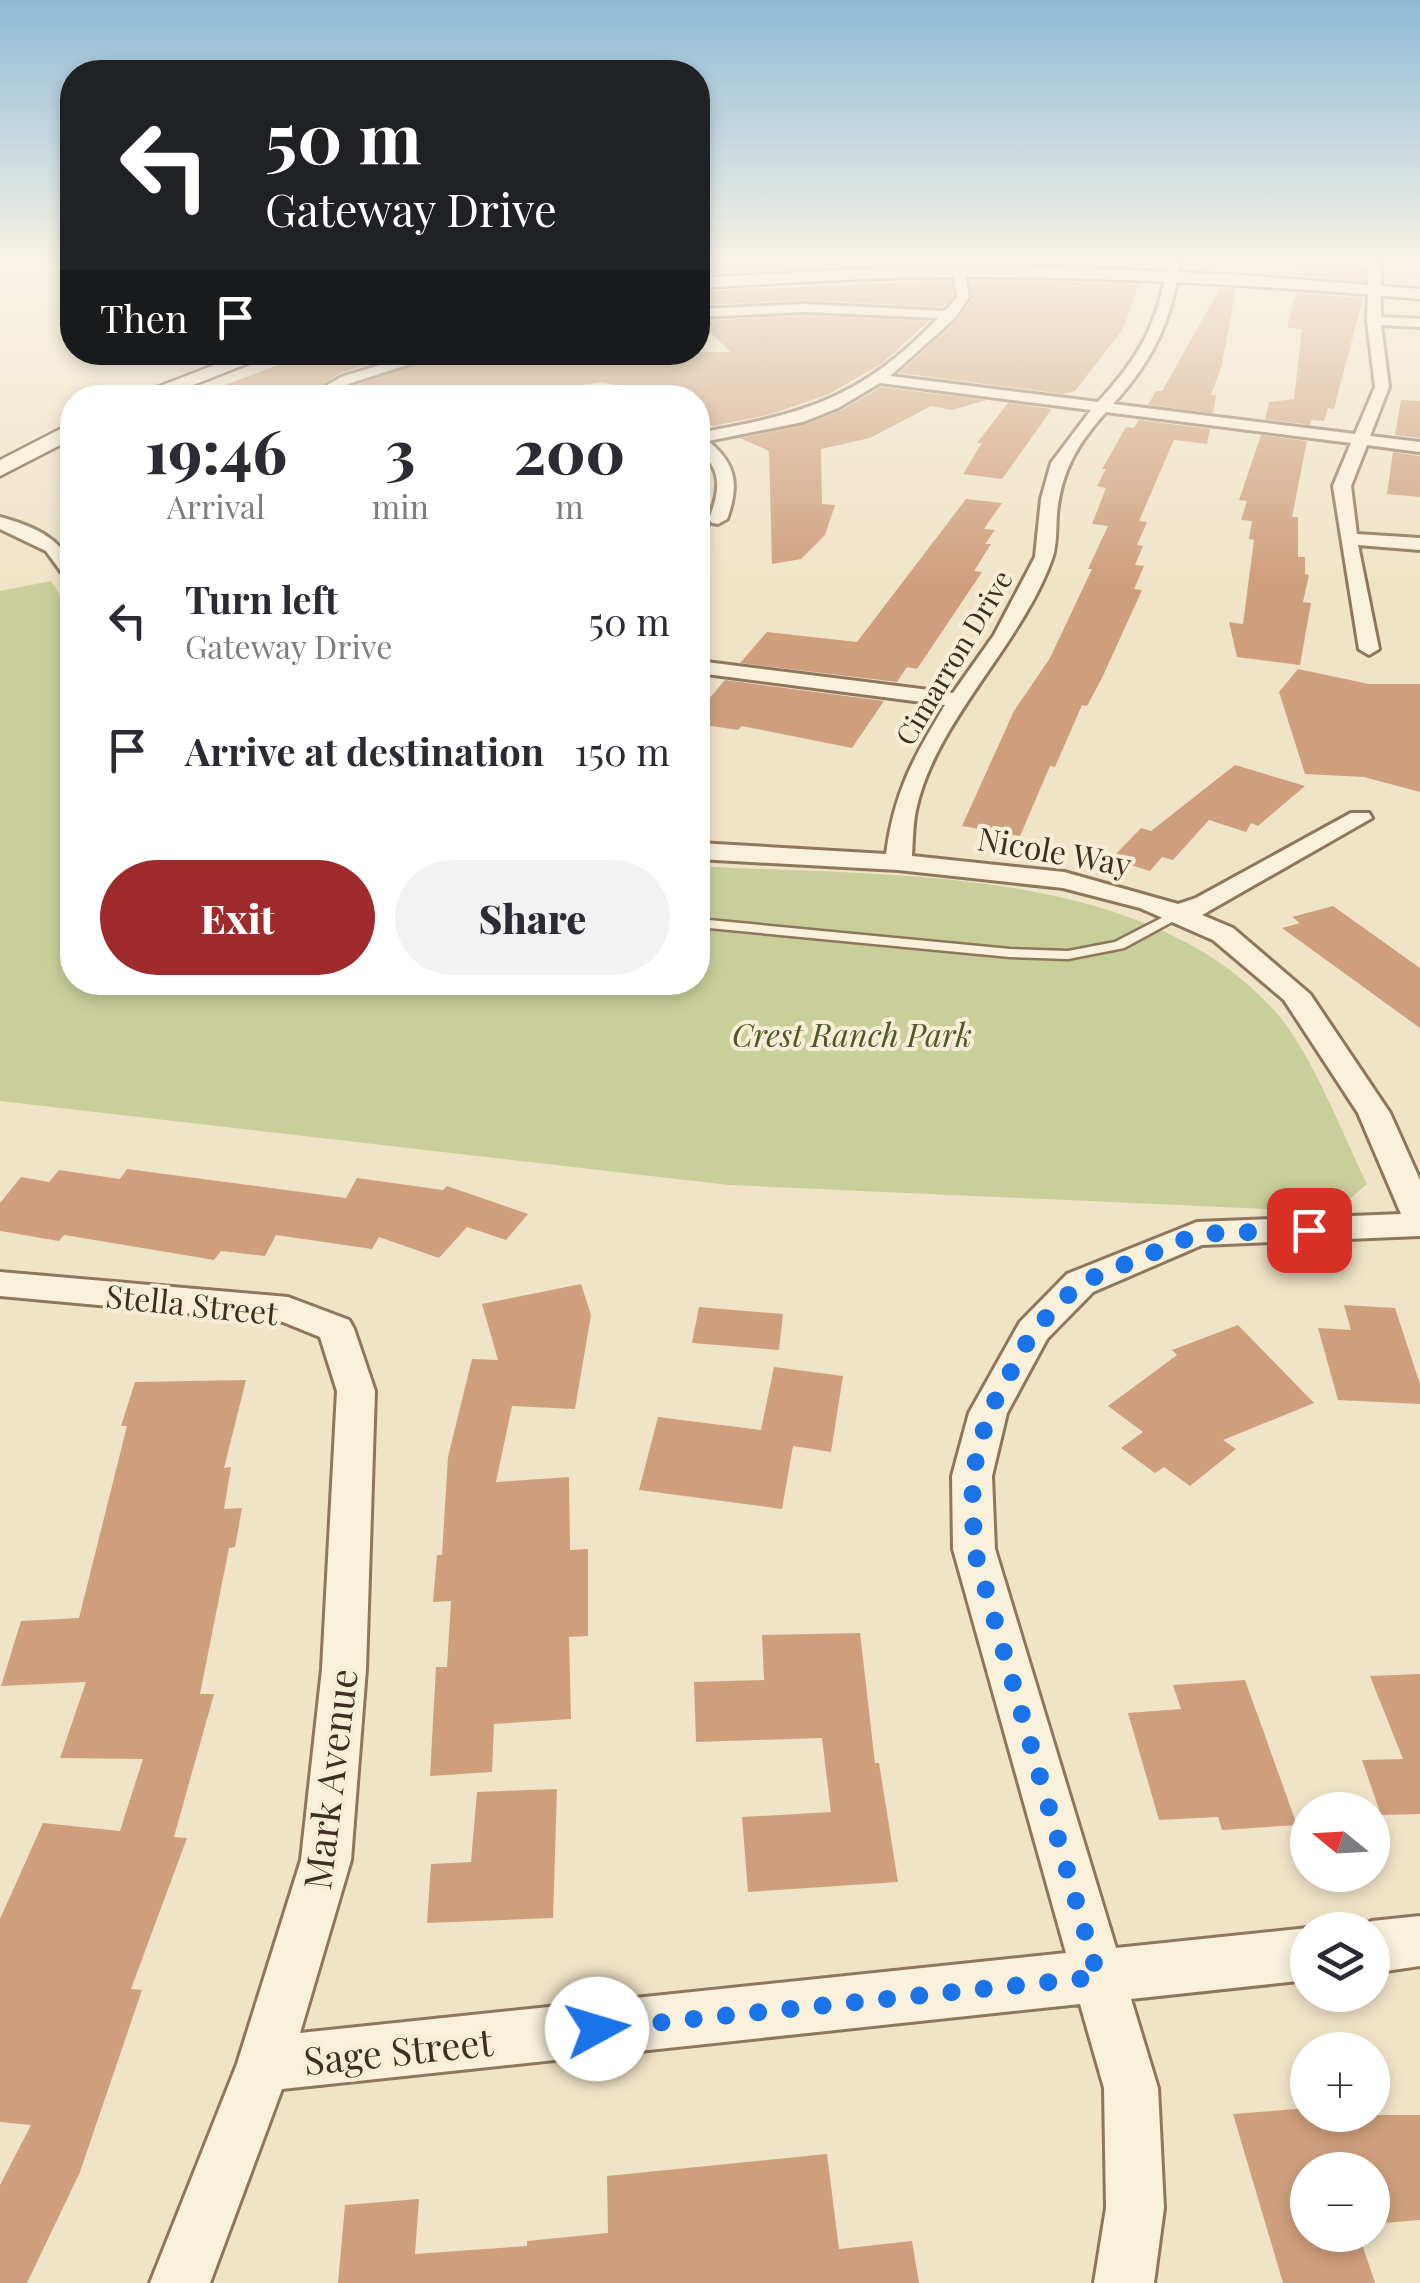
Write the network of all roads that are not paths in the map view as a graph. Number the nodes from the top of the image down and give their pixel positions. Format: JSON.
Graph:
{"nodes":[{"id":1,"x":219,"y":370,"type":"edge"},
{"id":2,"x":381,"y":370,"type":"edge"},
{"id":3,"x":884,"y":370,"type":"edge"},
{"id":4,"x":1134,"y":370,"type":"edge"},
{"id":5,"x":1380,"y":370,"type":"edge"},
{"id":6,"x":873,"y":378,"type":"junction"},
{"id":7,"x":175,"y":385,"type":"edge"},
{"id":8,"x":337,"y":385,"type":"edge"},
{"id":9,"x":1103,"y":406,"type":"junction"},
{"id":10,"x":60,"y":436,"type":"edge"},
{"id":11,"x":710,"y":437,"type":"edge"},
{"id":12,"x":1360,"y":438,"type":"junction"},
{"id":13,"x":1420,"y":447,"type":"edge"},
{"id":14,"x":710,"y":450,"type":"edge"},
{"id":15,"x":0,"y":469,"type":"edge"},
{"id":16,"x":718,"y":518,"type":"dead end"},
{"id":17,"x":0,"y":522,"type":"edge"},
{"id":18,"x":1348,"y":538,"type":"junction"},
{"id":19,"x":1420,"y":544,"type":"edge"},
{"id":20,"x":60,"y":557,"type":"edge"},
{"id":21,"x":1369,"y":650,"type":"dead end"},
{"id":22,"x":710,"y":669,"type":"edge"},
{"id":23,"x":959,"y":700,"type":"junction"},
{"id":24,"x":1360,"y":818,"type":"dead end"},
{"id":25,"x":710,"y":852,"type":"edge"},
{"id":26,"x":898,"y":862,"type":"junction"},
{"id":27,"x":1177,"y":914,"type":"junction"},
{"id":28,"x":710,"y":923,"type":"edge"},
{"id":29,"x":1420,"y":1222,"type":"edge"},
{"id":30,"x":0,"y":1284,"type":"edge"},
{"id":31,"x":354,"y":1432,"type":"joint"},
{"id":32,"x":1420,"y":1941,"type":"edge"},
{"id":33,"x":1390,"y":1944,"type":"edge"},
{"id":34,"x":1290,"y":1956,"type":"edge"},
{"id":35,"x":1098,"y":1977,"type":"junction"},
{"id":36,"x":264,"y":2064,"type":"junction"},
{"id":37,"x":180,"y":2283,"type":"edge"},
{"id":38,"x":1124,"y":2283,"type":"edge"}],
"edges":[{"from":1,"to":7,"type":"street"},
{"from":2,"to":8,"type":"street"},
{"from":3,"to":6,"type":"street"},
{"from":4,"to":9,"type":"street","name":"Cimarron Drive"},
{"from":5,"to":12,"type":"street"},
{"from":6,"to":9,"type":"street"},
{"from":6,"to":11,"type":"street"},
{"from":9,"to":12,"type":"street"},
{"from":9,"to":23,"type":"street","name":"Cimarron Drive"},
{"from":10,"to":15,"type":"street"},
{"from":12,"to":13,"type":"street"},
{"from":12,"to":18,"type":"street"},
{"from":14,"to":16,"type":"street"},
{"from":17,"to":20,"type":"street"},
{"from":18,"to":19,"type":"street"},
{"from":18,"to":21,"type":"street"},
{"from":22,"to":23,"type":"street"},
{"from":23,"to":26,"type":"street","name":"Cimarron Drive"},
{"from":24,"to":27,"type":"street"},
{"from":25,"to":26,"type":"street","name":"Nicole Way"},
{"from":26,"to":27,"type":"street","name":"Nicole Way"},
{"from":27,"to":28,"type":"lane"},
{"from":27,"to":29,"type":"street","name":"Nicole Way"},
{"from":29,"to":35,"type":"street"},
{"from":30,"to":31,"type":"street","name":"Stella Street"},
{"from":31,"to":36,"type":"street","name":"Mark Avenue"},
{"from":32,"to":33,"type":"street"},
{"from":34,"to":35,"type":"street","name":"Sage Street"},
{"from":35,"to":36,"type":"street","name":"Sage Street"},
{"from":35,"to":38,"type":"street"},
{"from":36,"to":37,"type":"street","name":"Mark Avenue"}]}
